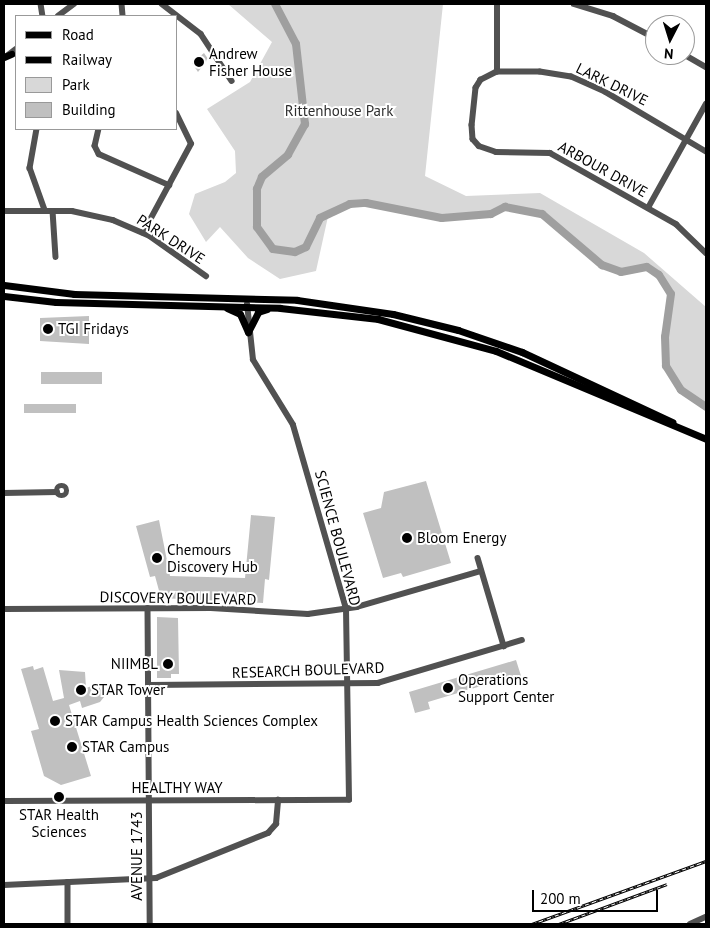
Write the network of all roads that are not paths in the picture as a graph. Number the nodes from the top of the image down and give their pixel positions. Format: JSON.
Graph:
{"nodes":[{"id":1,"x":74,"y":4,"type":"edge"},
{"id":2,"x":162,"y":4,"type":"edge"},
{"id":3,"x":497,"y":4,"type":"edge"},
{"id":4,"x":574,"y":4,"type":"edge"},
{"id":5,"x":59,"y":15,"type":"edge"},
{"id":6,"x":176,"y":15,"type":"edge"},
{"id":7,"x":178,"y":16,"type":"edge"},
{"id":8,"x":645,"y":33,"type":"edge"},
{"id":9,"x":695,"y":61,"type":"edge"},
{"id":10,"x":706,"y":67,"type":"edge"},
{"id":11,"x":497,"y":72,"type":"junction"},
{"id":12,"x":232,"y":81,"type":"dead end"},
{"id":13,"x":706,"y":104,"type":"edge"},
{"id":14,"x":178,"y":117,"type":"edge"},
{"id":15,"x":38,"y":130,"type":"edge"},
{"id":16,"x":100,"y":130,"type":"edge"},
{"id":17,"x":687,"y":138,"type":"junction"},
{"id":18,"x":706,"y":152,"type":"edge"},
{"id":19,"x":169,"y":185,"type":"junction"},
{"id":20,"x":648,"y":208,"type":"junction"},
{"id":21,"x":45,"y":210,"type":"junction"},
{"id":22,"x":4,"y":211,"type":"edge"},
{"id":23,"x":53,"y":211,"type":"junction"},
{"id":24,"x":143,"y":233,"type":"junction"},
{"id":25,"x":706,"y":253,"type":"edge"},
{"id":26,"x":56,"y":257,"type":"dead end"},
{"id":27,"x":206,"y":276,"type":"dead end"},
{"id":28,"x":4,"y":285,"type":"edge"},
{"id":29,"x":4,"y":298,"type":"edge"},
{"id":30,"x":248,"y":298,"type":"junction"},
{"id":31,"x":217,"y":305,"type":"junction"},
{"id":32,"x":247,"y":307,"type":"junction"},
{"id":33,"x":280,"y":308,"type":"junction"},
{"id":34,"x":248,"y":332,"type":"junction"},
{"id":35,"x":685,"y":430,"type":"junction"},
{"id":36,"x":706,"y":439,"type":"edge"},
{"id":37,"x":58,"y":492,"type":"dead end"},
{"id":38,"x":4,"y":493,"type":"edge"},
{"id":39,"x":478,"y":558,"type":"dead end"},
{"id":40,"x":481,"y":571,"type":"junction"},
{"id":41,"x":148,"y":608,"type":"junction"},
{"id":42,"x":5,"y":609,"type":"edge"},
{"id":43,"x":346,"y":609,"type":"junction"},
{"id":44,"x":522,"y":640,"type":"dead end"},
{"id":45,"x":504,"y":646,"type":"junction"},
{"id":46,"x":348,"y":684,"type":"junction"},
{"id":47,"x":149,"y":685,"type":"junction"},
{"id":48,"x":149,"y":800,"type":"junction"},
{"id":49,"x":278,"y":800,"type":"junction"},
{"id":50,"x":348,"y":800,"type":"joint"},
{"id":51,"x":4,"y":801,"type":"edge"},
{"id":52,"x":150,"y":880,"type":"junction"},
{"id":53,"x":68,"y":882,"type":"junction"},
{"id":54,"x":4,"y":885,"type":"edge"},
{"id":55,"x":706,"y":917,"type":"edge"},
{"id":56,"x":68,"y":924,"type":"edge"},
{"id":57,"x":150,"y":924,"type":"edge"},
{"id":58,"x":690,"y":924,"type":"edge"}],
"edges":[{"from":1,"to":5,"type":"street"},
{"from":2,"to":6,"type":"street"},
{"from":3,"to":11,"type":"street"},
{"from":4,"to":8,"type":"street"},
{"from":7,"to":12,"type":"street"},
{"from":9,"to":10,"type":"street"},
{"from":11,"to":17,"type":"street","name":"LARK DRIVE"},
{"from":11,"to":20,"type":"street","name":"ARBOUR DRIVE"},
{"from":13,"to":17,"type":"street"},
{"from":14,"to":19,"type":"street"},
{"from":15,"to":21,"type":"street"},
{"from":16,"to":19,"type":"street"},
{"from":17,"to":18,"type":"street","name":"LARK DRIVE"},
{"from":17,"to":20,"type":"street"},
{"from":19,"to":24,"type":"street"},
{"from":20,"to":25,"type":"street","name":"ARBOUR DRIVE"},
{"from":21,"to":22,"type":"street","name":"PARK DRIVE"},
{"from":21,"to":23,"type":"street","name":"PARK DRIVE"},
{"from":23,"to":24,"type":"street","name":"PARK DRIVE"},
{"from":23,"to":26,"type":"street"},
{"from":24,"to":27,"type":"street","name":"PARK DRIVE"},
{"from":28,"to":30,"type":"main road"},
{"from":29,"to":31,"type":"main road"},
{"from":30,"to":32,"type":"street","name":"SCIENCE BOULEVARD"},
{"from":30,"to":35,"type":"main road"},
{"from":31,"to":32,"type":"main road"},
{"from":31,"to":34,"type":"main road"},
{"from":32,"to":33,"type":"main road"},
{"from":32,"to":34,"type":"street","name":"SCIENCE BOULEVARD"},
{"from":33,"to":34,"type":"main road"},
{"from":33,"to":35,"type":"main road"},
{"from":34,"to":43,"type":"street","name":"SCIENCE BOULEVARD"},
{"from":35,"to":36,"type":"main road"},
{"from":37,"to":38,"type":"street"},
{"from":39,"to":40,"type":"street"},
{"from":40,"to":43,"type":"street","name":"DISCOVERY BOULEVARD"},
{"from":40,"to":45,"type":"street"},
{"from":41,"to":42,"type":"street","name":"DISCOVERY BOULEVARD"},
{"from":41,"to":43,"type":"street","name":"DISCOVERY BOULEVARD"},
{"from":41,"to":47,"type":"street","name":"AVENUE 1743"},
{"from":43,"to":46,"type":"street","name":"SCIENCE BOULEVARD"},
{"from":44,"to":45,"type":"street","name":"RESEARCH BOULEVARD"},
{"from":45,"to":46,"type":"street","name":"RESEARCH BOULEVARD"},
{"from":46,"to":47,"type":"street","name":"RESEARCH BOULEVARD"},
{"from":46,"to":50,"type":"street","name":"SCIENCE BOULEVARD"},
{"from":47,"to":48,"type":"street","name":"AVENUE 1743"},
{"from":48,"to":49,"type":"street","name":"HEALTHY WAY"},
{"from":48,"to":51,"type":"street","name":"HEALTHY WAY"},
{"from":48,"to":52,"type":"street","name":"AVENUE 1743"},
{"from":49,"to":50,"type":"street","name":"HEALTHY WAY"},
{"from":49,"to":52,"type":"street"},
{"from":52,"to":53,"type":"street"},
{"from":52,"to":57,"type":"street","name":"AVENUE 1743"},
{"from":53,"to":54,"type":"street"},
{"from":53,"to":56,"type":"street"},
{"from":55,"to":58,"type":"street"}]}
